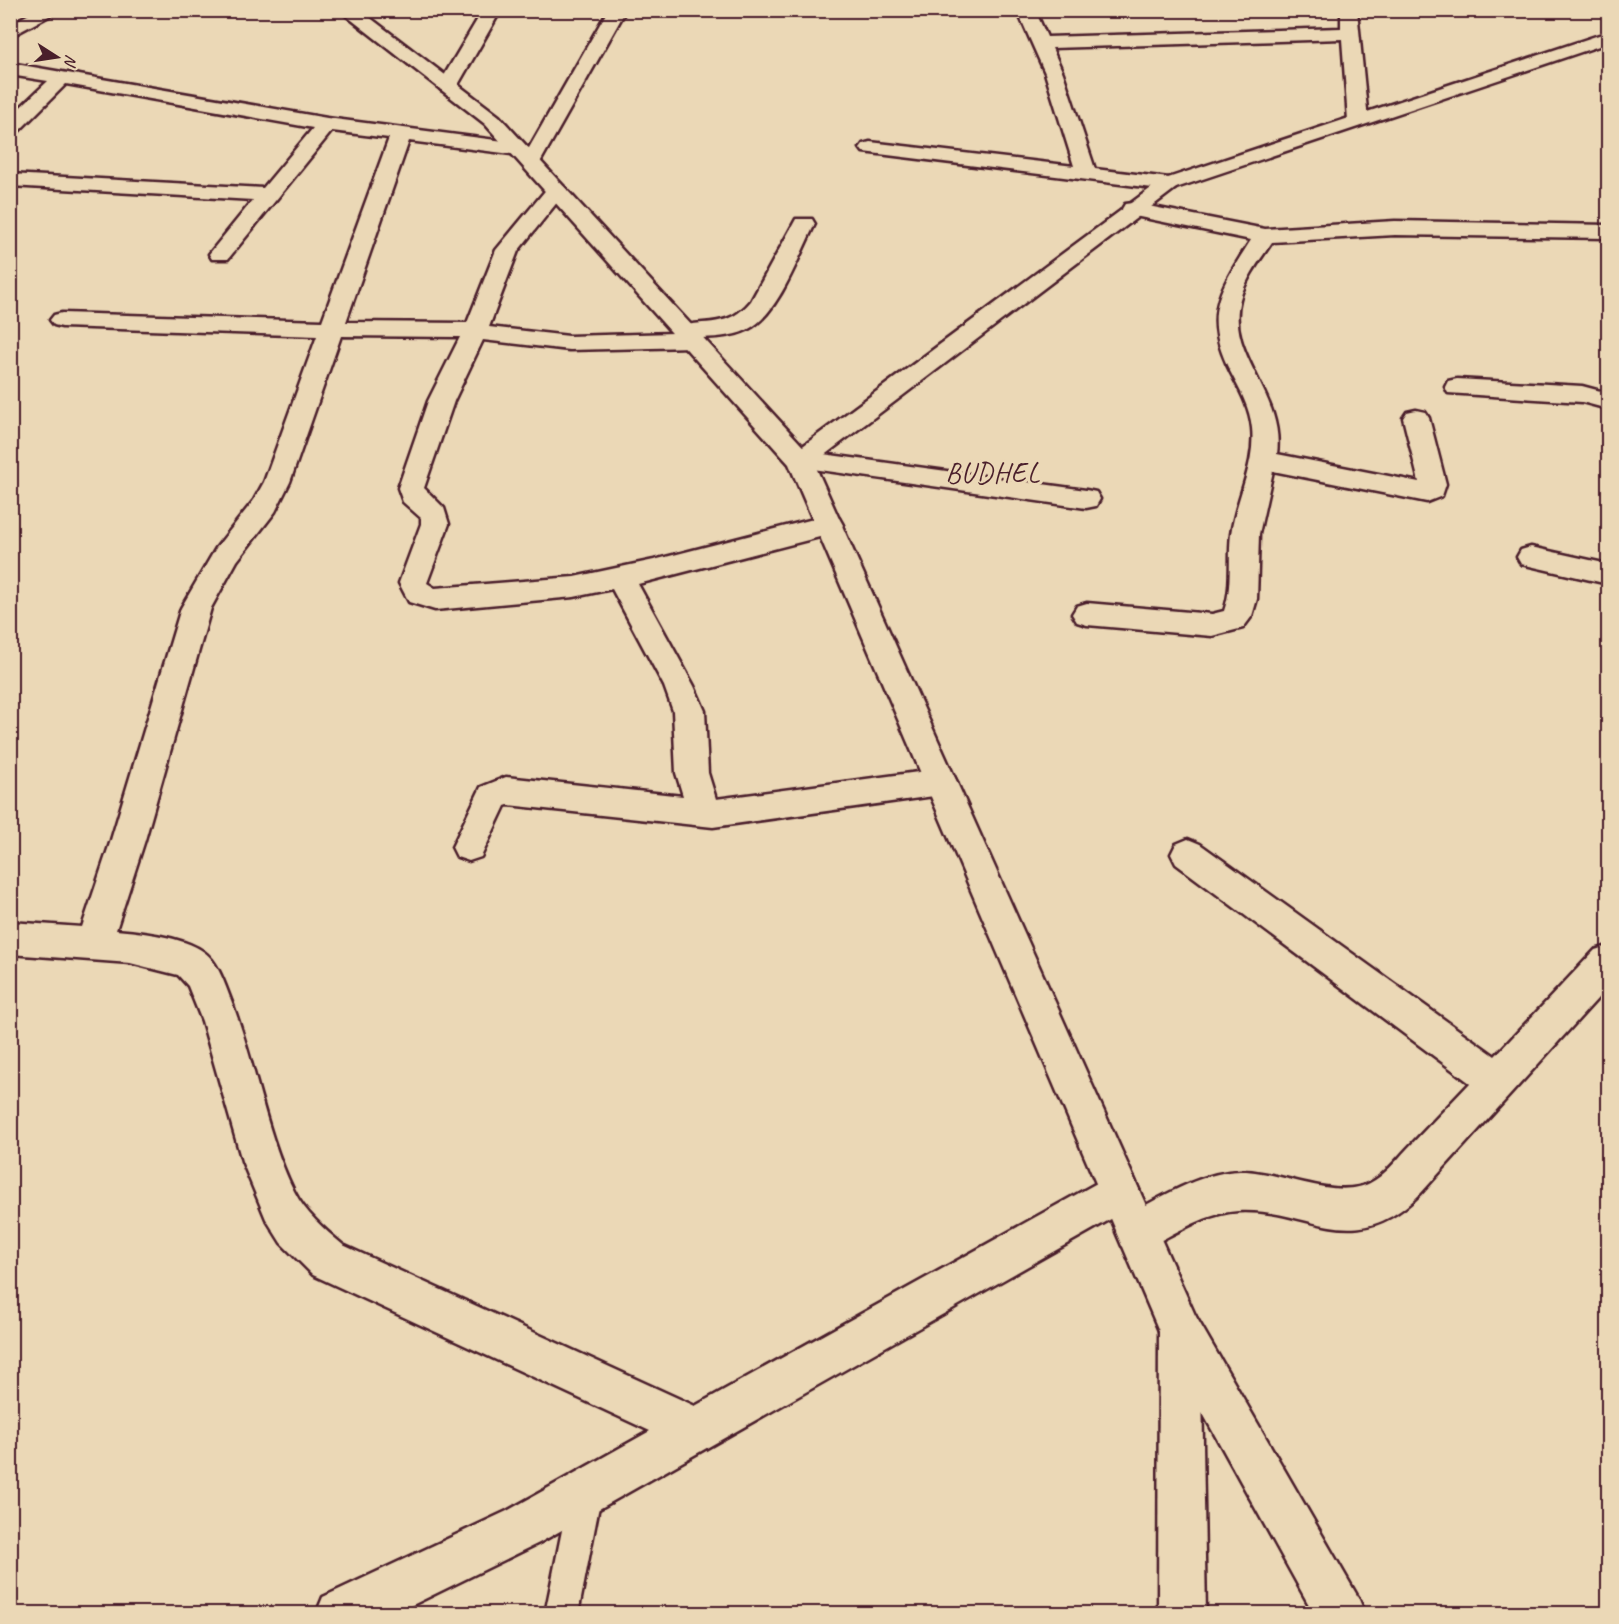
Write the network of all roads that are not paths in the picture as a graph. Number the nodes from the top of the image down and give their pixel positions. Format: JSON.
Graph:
{"nodes":[{"id":1,"x":51,"y":10,"type":"edge"},
{"id":2,"x":348,"y":10,"type":"edge"},
{"id":3,"x":492,"y":10,"type":"edge"},
{"id":4,"x":617,"y":10,"type":"edge"},
{"id":5,"x":1026,"y":10,"type":"edge"},
{"id":6,"x":1349,"y":10,"type":"edge"},
{"id":7,"x":10,"y":32,"type":"edge"},
{"id":8,"x":1351,"y":33,"type":"junction"},
{"id":9,"x":1608,"y":37,"type":"edge"},
{"id":10,"x":1042,"y":43,"type":"junction"},
{"id":11,"x":10,"y":69,"type":"edge"},
{"id":12,"x":61,"y":79,"type":"junction"},
{"id":13,"x":448,"y":86,"type":"junction"},
{"id":14,"x":1358,"y":120,"type":"junction"},
{"id":15,"x":327,"y":124,"type":"junction"},
{"id":16,"x":10,"y":129,"type":"edge"},
{"id":17,"x":401,"y":134,"type":"junction"},
{"id":18,"x":870,"y":147,"type":"dead end"},
{"id":19,"x":525,"y":155,"type":"junction"},
{"id":20,"x":1086,"y":172,"type":"junction"},
{"id":21,"x":10,"y":180,"type":"edge"},
{"id":22,"x":1170,"y":184,"type":"junction"},
{"id":23,"x":556,"y":190,"type":"junction"},
{"id":24,"x":269,"y":195,"type":"junction"},
{"id":25,"x":1133,"y":209,"type":"junction"},
{"id":26,"x":804,"y":224,"type":"dead end"},
{"id":27,"x":1608,"y":232,"type":"edge"},
{"id":28,"x":1265,"y":236,"type":"junction"},
{"id":29,"x":220,"y":254,"type":"dead end"},
{"id":30,"x":62,"y":320,"type":"dead end"},
{"id":31,"x":331,"y":329,"type":"junction"},
{"id":32,"x":476,"y":332,"type":"junction"},
{"id":33,"x":688,"y":336,"type":"junction"},
{"id":34,"x":1456,"y":387,"type":"dead end"},
{"id":35,"x":1608,"y":401,"type":"edge"},
{"id":36,"x":1416,"y":418,"type":"dead end"},
{"id":37,"x":801,"y":460,"type":"junction"},
{"id":38,"x":1261,"y":460,"type":"junction"},
{"id":39,"x":1086,"y":499,"type":"dead end"},
{"id":40,"x":829,"y":525,"type":"junction"},
{"id":41,"x":1531,"y":557,"type":"dead end"},
{"id":42,"x":1608,"y":574,"type":"edge"},
{"id":43,"x":620,"y":578,"type":"junction"},
{"id":44,"x":1087,"y":614,"type":"dead end"},
{"id":45,"x":941,"y":782,"type":"junction"},
{"id":46,"x":704,"y":813,"type":"junction"},
{"id":47,"x":469,"y":848,"type":"dead end"},
{"id":48,"x":1188,"y":854,"type":"dead end"},
{"id":49,"x":10,"y":938,"type":"edge"},
{"id":50,"x":93,"y":946,"type":"junction"},
{"id":51,"x":1608,"y":962,"type":"edge"},
{"id":52,"x":1498,"y":1081,"type":"junction"},
{"id":53,"x":1120,"y":1192,"type":"junction"},
{"id":54,"x":1136,"y":1232,"type":"junction"},
{"id":55,"x":1180,"y":1330,"type":"junction"},
{"id":56,"x":697,"y":1430,"type":"junction"},
{"id":57,"x":586,"y":1491,"type":"junction"},
{"id":58,"x":340,"y":1614,"type":"edge"},
{"id":59,"x":561,"y":1614,"type":"edge"},
{"id":60,"x":1182,"y":1614,"type":"edge"},
{"id":61,"x":1341,"y":1614,"type":"edge"}],
"edges":[{"from":1,"to":7,"type":"street"},
{"from":2,"to":13,"type":"street"},
{"from":3,"to":13,"type":"street"},
{"from":4,"to":19,"type":"street"},
{"from":5,"to":10,"type":"street"},
{"from":6,"to":8,"type":"street"},
{"from":8,"to":10,"type":"street"},
{"from":8,"to":14,"type":"street"},
{"from":9,"to":14,"type":"street"},
{"from":10,"to":20,"type":"street"},
{"from":11,"to":12,"type":"street"},
{"from":12,"to":15,"type":"street"},
{"from":12,"to":16,"type":"street"},
{"from":13,"to":19,"type":"street"},
{"from":14,"to":22,"type":"street"},
{"from":15,"to":17,"type":"street"},
{"from":15,"to":24,"type":"street"},
{"from":17,"to":19,"type":"street"},
{"from":17,"to":31,"type":"street"},
{"from":18,"to":20,"type":"street"},
{"from":19,"to":23,"type":"street"},
{"from":20,"to":22,"type":"street"},
{"from":21,"to":24,"type":"street"},
{"from":22,"to":25,"type":"street"},
{"from":23,"to":32,"type":"street"},
{"from":23,"to":33,"type":"street"},
{"from":24,"to":29,"type":"street"},
{"from":25,"to":28,"type":"street"},
{"from":25,"to":37,"type":"street"},
{"from":26,"to":33,"type":"street"},
{"from":27,"to":28,"type":"street"},
{"from":28,"to":38,"type":"street"},
{"from":30,"to":31,"type":"street"},
{"from":31,"to":32,"type":"street"},
{"from":31,"to":50,"type":"street"},
{"from":32,"to":33,"type":"street"},
{"from":32,"to":43,"type":"street"},
{"from":33,"to":37,"type":"street"},
{"from":34,"to":35,"type":"street"},
{"from":36,"to":38,"type":"street"},
{"from":37,"to":39,"type":"street"},
{"from":37,"to":40,"type":"street"},
{"from":38,"to":44,"type":"street"},
{"from":40,"to":43,"type":"street"},
{"from":40,"to":45,"type":"street"},
{"from":41,"to":42,"type":"street"},
{"from":43,"to":46,"type":"street"},
{"from":45,"to":46,"type":"street"},
{"from":45,"to":53,"type":"street"},
{"from":46,"to":47,"type":"street"},
{"from":48,"to":52,"type":"street"},
{"from":49,"to":50,"type":"street"},
{"from":50,"to":56,"type":"street"},
{"from":51,"to":52,"type":"street"},
{"from":52,"to":54,"type":"street"},
{"from":53,"to":54,"type":"street"},
{"from":53,"to":56,"type":"street"},
{"from":54,"to":55,"type":"street"},
{"from":55,"to":60,"type":"street"},
{"from":55,"to":61,"type":"street"},
{"from":56,"to":57,"type":"street"},
{"from":57,"to":58,"type":"street"},
{"from":57,"to":59,"type":"lane"}]}
